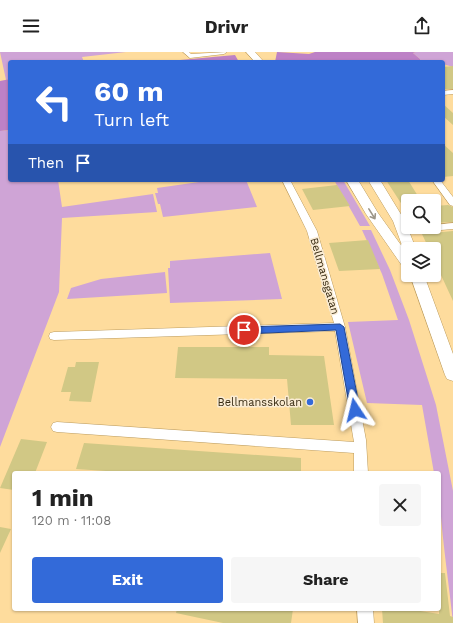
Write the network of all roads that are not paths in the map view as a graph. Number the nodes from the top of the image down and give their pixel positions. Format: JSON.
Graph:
{"nodes":[{"id":1,"x":186,"y":52,"type":"edge"},
{"id":2,"x":224,"y":52,"type":"edge"},
{"id":3,"x":250,"y":52,"type":"edge"},
{"id":4,"x":258,"y":60,"type":"edge"},
{"id":5,"x":287,"y":182,"type":"edge"},
{"id":6,"x":353,"y":182,"type":"edge"},
{"id":7,"x":375,"y":182,"type":"edge"},
{"id":8,"x":437,"y":182,"type":"edge"},
{"id":9,"x":453,"y":203,"type":"edge"},
{"id":10,"x":401,"y":223,"type":"edge"},
{"id":11,"x":453,"y":226,"type":"edge"},
{"id":12,"x":441,"y":227,"type":"edge"},
{"id":13,"x":401,"y":254,"type":"edge"},
{"id":14,"x":419,"y":282,"type":"edge"},
{"id":15,"x":340,"y":327,"type":"junction"},
{"id":16,"x":54,"y":336,"type":"dead end"},
{"id":17,"x":453,"y":375,"type":"edge"},
{"id":18,"x":57,"y":427,"type":"dead end"},
{"id":19,"x":360,"y":448,"type":"junction"},
{"id":20,"x":361,"y":471,"type":"edge"},
{"id":21,"x":365,"y":611,"type":"edge"},
{"id":22,"x":366,"y":623,"type":"edge"}],
"edges":[{"from":1,"to":2,"type":"street"},
{"from":3,"to":4,"type":"main road"},
{"from":5,"to":15,"type":"street","name":"Bellmansgatan"},
{"from":6,"to":13,"type":"main road","one_way":true},
{"from":7,"to":10,"type":"main road"},
{"from":8,"to":9,"type":"street"},
{"from":11,"to":12,"type":"street"},
{"from":14,"to":17,"type":"main road"},
{"from":15,"to":16,"type":"street"},
{"from":15,"to":19,"type":"street","name":"Bellmansgatan"},
{"from":18,"to":19,"type":"street"},
{"from":19,"to":20,"type":"street","name":"Bellmansgatan"},
{"from":21,"to":22,"type":"street"}]}
